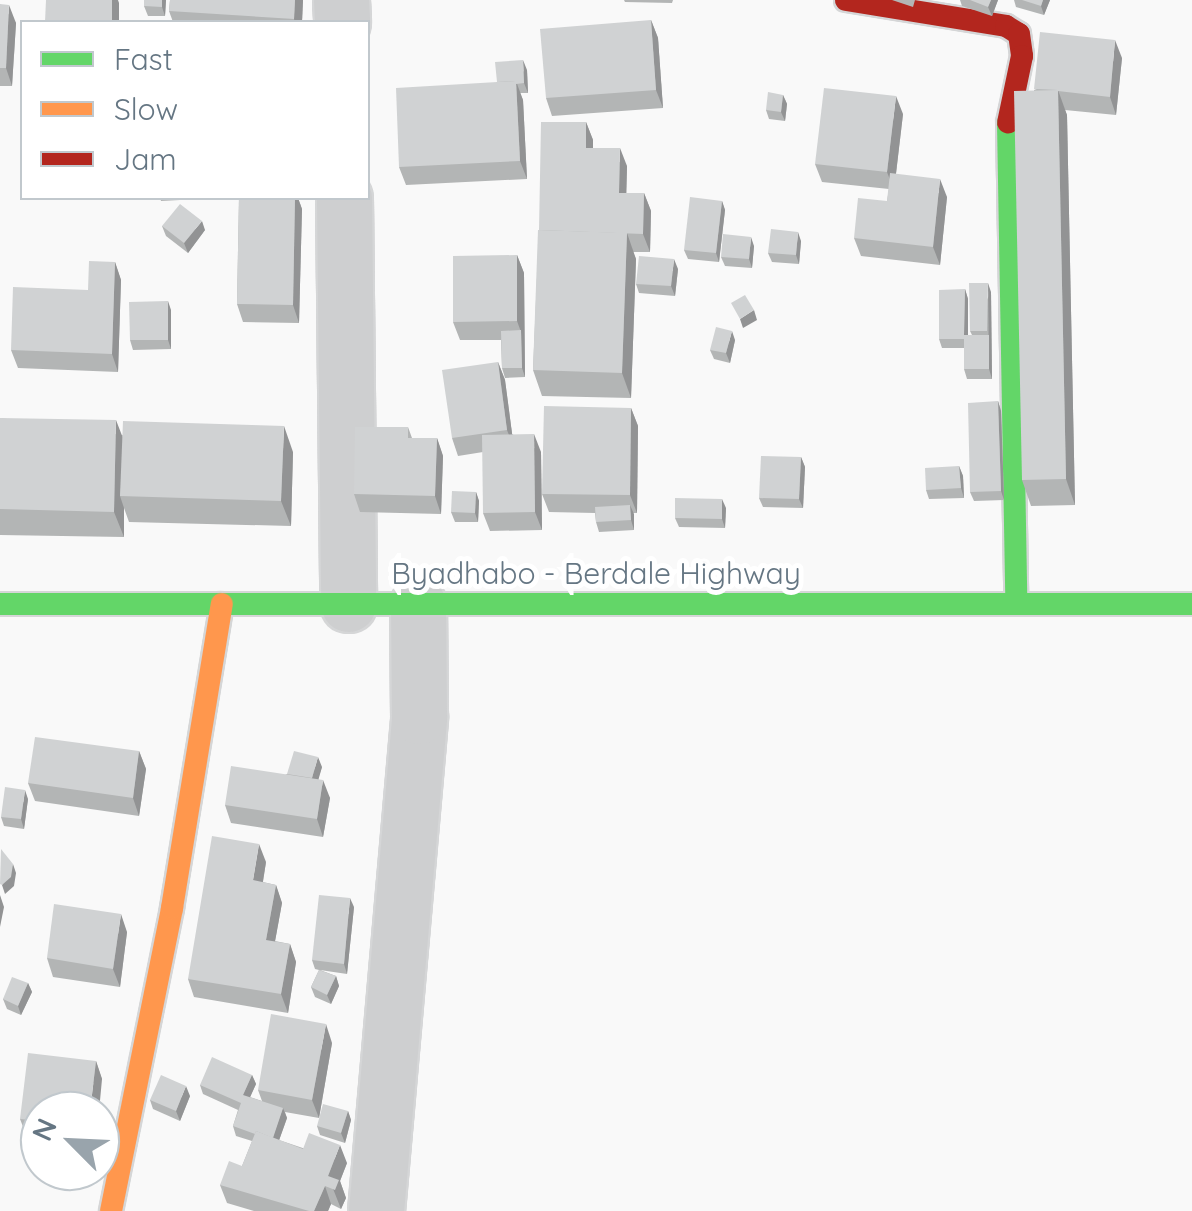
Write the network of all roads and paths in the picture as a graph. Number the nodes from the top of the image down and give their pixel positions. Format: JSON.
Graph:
{"nodes":[{"id":1,"x":846,"y":0,"type":"edge"},
{"id":2,"x":344,"y":200,"type":"edge"},
{"id":3,"x":1016,"y":602,"type":"junction"},
{"id":4,"x":0,"y":604,"type":"edge"},
{"id":5,"x":222,"y":604,"type":"junction"},
{"id":6,"x":348,"y":604,"type":"junction"},
{"id":7,"x":418,"y":604,"type":"junction"},
{"id":8,"x":1192,"y":604,"type":"edge"},
{"id":9,"x":110,"y":1211,"type":"edge"},
{"id":10,"x":376,"y":1211,"type":"edge"}],
"edges":[{"from":1,"to":3,"type":"street"},
{"from":2,"to":6,"type":"street"},
{"from":3,"to":7,"type":"street","name":"Byadhabo - Berdale Highway"},
{"from":3,"to":8,"type":"street","name":"Byadhabo - Berdale Highway"},
{"from":4,"to":5,"type":"street","name":"Byadhabo - Berdale Highway"},
{"from":5,"to":6,"type":"street","name":"Byadhabo - Berdale Highway"},
{"from":5,"to":9,"type":"street"},
{"from":6,"to":7,"type":"street","name":"Byadhabo - Berdale Highway"},
{"from":7,"to":10,"type":"street"}]}
